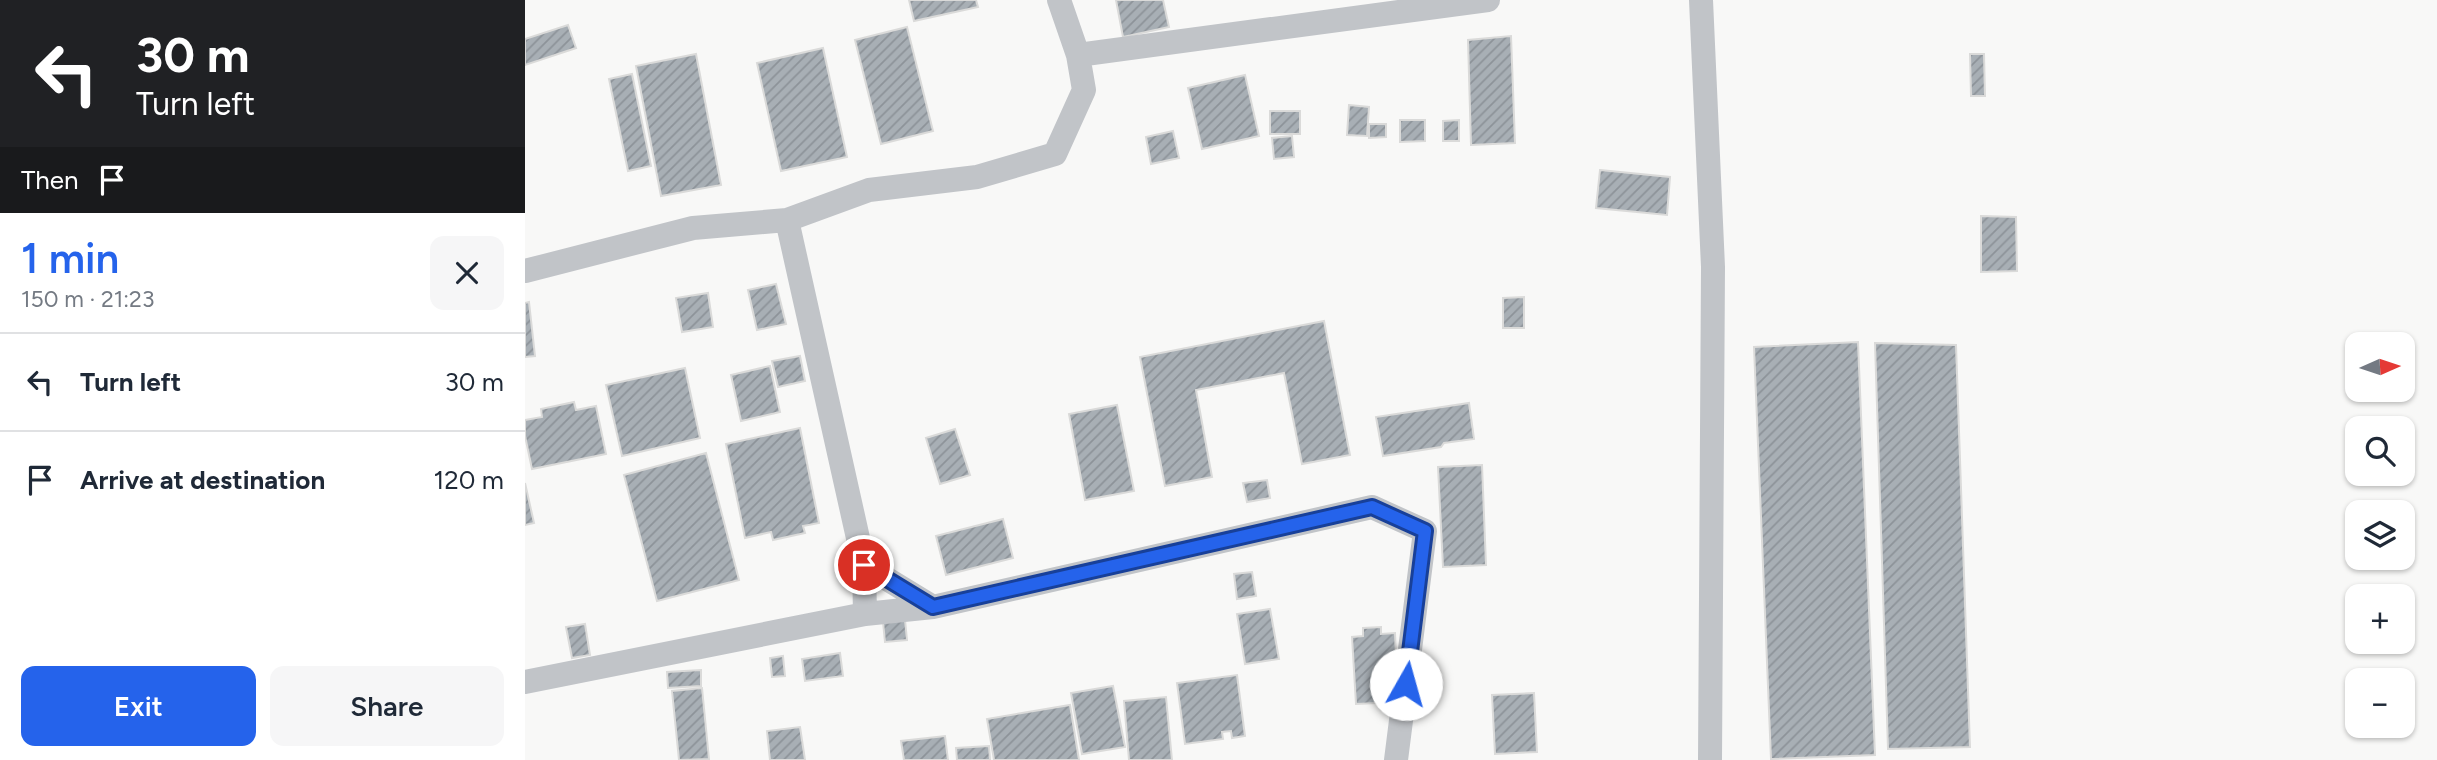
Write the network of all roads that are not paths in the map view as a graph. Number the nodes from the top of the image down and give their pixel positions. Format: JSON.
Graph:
{"nodes":[{"id":1,"x":1059,"y":0,"type":"edge"},
{"id":2,"x":1488,"y":0,"type":"edge"},
{"id":3,"x":1701,"y":0,"type":"edge"},
{"id":4,"x":1078,"y":55,"type":"junction"},
{"id":5,"x":787,"y":220,"type":"junction"},
{"id":6,"x":525,"y":271,"type":"edge"},
{"id":7,"x":864,"y":565,"type":"junction"},
{"id":8,"x":933,"y":607,"type":"junction"},
{"id":9,"x":865,"y":614,"type":"junction"},
{"id":10,"x":525,"y":682,"type":"edge"},
{"id":11,"x":1396,"y":760,"type":"edge"},
{"id":12,"x":1710,"y":760,"type":"edge"}],
"edges":[{"from":1,"to":4,"type":"street"},
{"from":2,"to":4,"type":"street"},
{"from":3,"to":12,"type":"street"},
{"from":4,"to":5,"type":"street"},
{"from":5,"to":6,"type":"street"},
{"from":5,"to":7,"type":"street"},
{"from":7,"to":8,"type":"street"},
{"from":7,"to":9,"type":"street"},
{"from":8,"to":9,"type":"street"},
{"from":8,"to":11,"type":"street"},
{"from":9,"to":10,"type":"street"}]}
